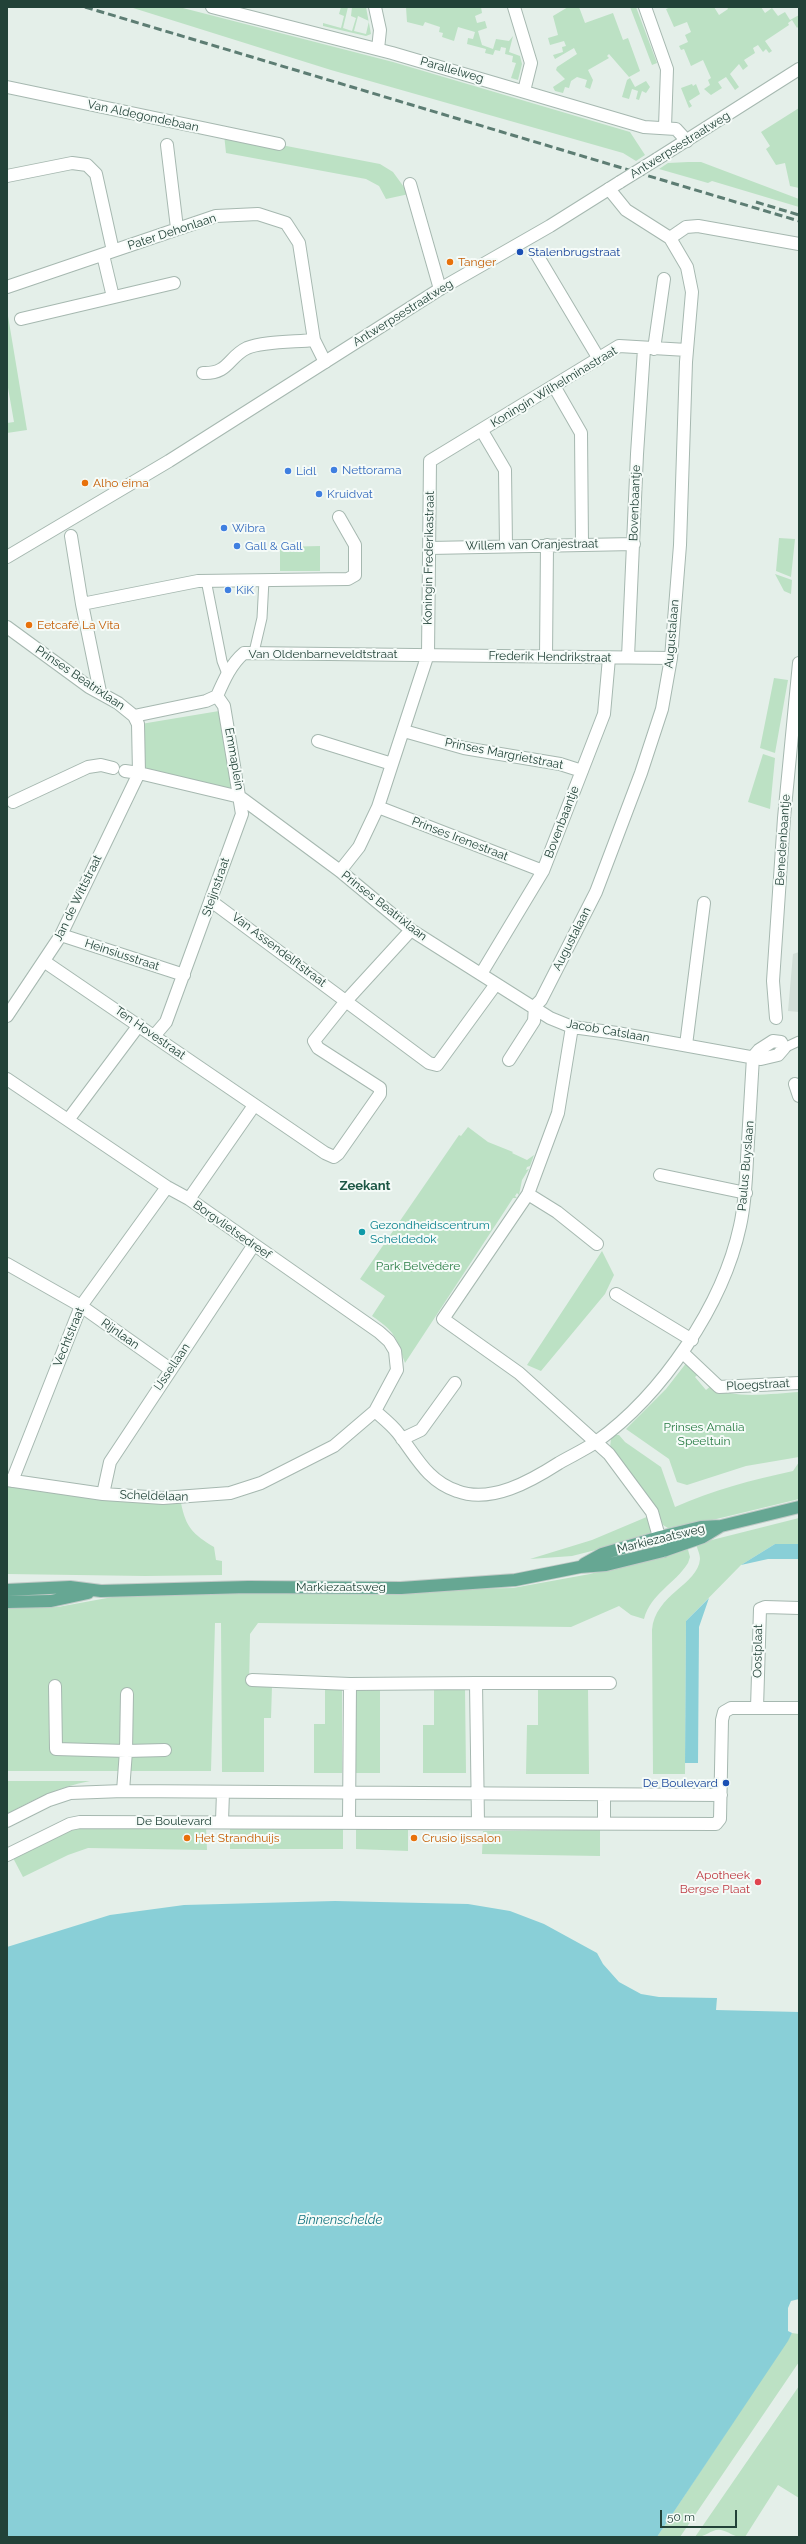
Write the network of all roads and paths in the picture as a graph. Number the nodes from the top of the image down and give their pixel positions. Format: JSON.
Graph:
{"nodes":[{"id":1,"x":212,"y":7,"type":"edge"},
{"id":2,"x":374,"y":7,"type":"edge"},
{"id":3,"x":514,"y":7,"type":"edge"},
{"id":4,"x":646,"y":7,"type":"edge"},
{"id":5,"x":378,"y":49,"type":"junction"},
{"id":6,"x":799,"y":69,"type":"edge"},
{"id":7,"x":7,"y":87,"type":"edge"},
{"id":8,"x":524,"y":91,"type":"junction"},
{"id":9,"x":665,"y":127,"type":"junction"},
{"id":10,"x":687,"y":141,"type":"junction"},
{"id":11,"x":279,"y":144,"type":"dead end"},
{"id":12,"x":167,"y":145,"type":"dead end"},
{"id":13,"x":7,"y":176,"type":"edge"},
{"id":14,"x":410,"y":184,"type":"dead end"},
{"id":15,"x":609,"y":189,"type":"junction"},
{"id":16,"x":178,"y":228,"type":"junction"},
{"id":17,"x":670,"y":238,"type":"junction"},
{"id":18,"x":799,"y":244,"type":"edge"},
{"id":19,"x":108,"y":253,"type":"junction"},
{"id":20,"x":537,"y":255,"type":"dead end"},
{"id":21,"x":664,"y":279,"type":"dead end"},
{"id":22,"x":174,"y":283,"type":"dead end"},
{"id":23,"x":7,"y":287,"type":"edge"},
{"id":24,"x":440,"y":289,"type":"junction"},
{"id":25,"x":113,"y":297,"type":"junction"},
{"id":26,"x":21,"y":319,"type":"dead end"},
{"id":27,"x":314,"y":340,"type":"junction"},
{"id":28,"x":649,"y":349,"type":"junction"},
{"id":29,"x":688,"y":350,"type":"junction"},
{"id":30,"x":599,"y":359,"type":"junction"},
{"id":31,"x":325,"y":362,"type":"junction"},
{"id":32,"x":203,"y":373,"type":"dead end"},
{"id":33,"x":554,"y":386,"type":"junction"},
{"id":34,"x":482,"y":431,"type":"junction"},
{"id":35,"x":430,"y":462,"type":"joint"},
{"id":36,"x":339,"y":517,"type":"dead end"},
{"id":37,"x":71,"y":536,"type":"dead end"},
{"id":38,"x":582,"y":544,"type":"junction"},
{"id":39,"x":634,"y":544,"type":"junction"},
{"id":40,"x":546,"y":545,"type":"junction"},
{"id":41,"x":506,"y":546,"type":"junction"},
{"id":42,"x":430,"y":548,"type":"junction"},
{"id":43,"x":7,"y":557,"type":"edge"},
{"id":44,"x":206,"y":580,"type":"junction"},
{"id":45,"x":264,"y":580,"type":"junction"},
{"id":46,"x":82,"y":604,"type":"junction"},
{"id":47,"x":7,"y":627,"type":"edge"},
{"id":48,"x":254,"y":652,"type":"junction"},
{"id":49,"x":428,"y":654,"type":"junction"},
{"id":50,"x":546,"y":657,"type":"junction"},
{"id":51,"x":628,"y":657,"type":"junction"},
{"id":52,"x":609,"y":658,"type":"junction"},
{"id":53,"x":672,"y":658,"type":"junction"},
{"id":54,"x":799,"y":663,"type":"edge"},
{"id":55,"x":228,"y":674,"type":"junction"},
{"id":56,"x":100,"y":692,"type":"junction"},
{"id":57,"x":217,"y":696,"type":"junction"},
{"id":58,"x":134,"y":716,"type":"junction"},
{"id":59,"x":404,"y":731,"type":"junction"},
{"id":60,"x":318,"y":741,"type":"dead end"},
{"id":61,"x":392,"y":764,"type":"junction"},
{"id":62,"x":113,"y":768,"type":"dead end"},
{"id":63,"x":125,"y":771,"type":"dead end"},
{"id":64,"x":582,"y":771,"type":"junction"},
{"id":65,"x":138,"y":773,"type":"junction"},
{"id":66,"x":240,"y":797,"type":"junction"},
{"id":67,"x":9,"y":803,"type":"edge"},
{"id":68,"x":378,"y":807,"type":"junction"},
{"id":69,"x":340,"y":871,"type":"junction"},
{"id":70,"x":543,"y":871,"type":"junction"},
{"id":71,"x":211,"y":901,"type":"junction"},
{"id":72,"x":704,"y":903,"type":"dead end"},
{"id":73,"x":411,"y":930,"type":"junction"},
{"id":74,"x":61,"y":935,"type":"junction"},
{"id":75,"x":45,"y":962,"type":"junction"},
{"id":76,"x":481,"y":974,"type":"junction"},
{"id":77,"x":184,"y":975,"type":"junction"},
{"id":78,"x":496,"y":984,"type":"junction"},
{"id":79,"x":346,"y":1000,"type":"junction"},
{"id":80,"x":535,"y":1006,"type":"junction"},
{"id":81,"x":7,"y":1016,"type":"edge"},
{"id":82,"x":776,"y":1018,"type":"dead end"},
{"id":83,"x":139,"y":1025,"type":"junction"},
{"id":84,"x":572,"y":1027,"type":"junction"},
{"id":85,"x":154,"y":1036,"type":"junction"},
{"id":86,"x":799,"y":1041,"type":"edge"},
{"id":87,"x":686,"y":1045,"type":"junction"},
{"id":88,"x":784,"y":1048,"type":"joint"},
{"id":89,"x":753,"y":1057,"type":"junction"},
{"id":90,"x":509,"y":1060,"type":"dead end"},
{"id":91,"x":7,"y":1078,"type":"edge"},
{"id":92,"x":795,"y":1084,"type":"dead end"},
{"id":93,"x":799,"y":1096,"type":"edge"},
{"id":94,"x":253,"y":1106,"type":"junction"},
{"id":95,"x":68,"y":1120,"type":"junction"},
{"id":96,"x":660,"y":1175,"type":"dead end"},
{"id":97,"x":167,"y":1188,"type":"junction"},
{"id":98,"x":746,"y":1193,"type":"junction"},
{"id":99,"x":528,"y":1194,"type":"junction"},
{"id":100,"x":189,"y":1199,"type":"junction"},
{"id":101,"x":597,"y":1244,"type":"dead end"},
{"id":102,"x":254,"y":1246,"type":"junction"},
{"id":103,"x":7,"y":1264,"type":"edge"},
{"id":104,"x":616,"y":1294,"type":"dead end"},
{"id":105,"x":81,"y":1306,"type":"junction"},
{"id":106,"x":692,"y":1340,"type":"junction"},
{"id":107,"x":682,"y":1353,"type":"junction"},
{"id":108,"x":170,"y":1369,"type":"junction"},
{"id":109,"x":454,"y":1383,"type":"dead end"},
{"id":110,"x":799,"y":1383,"type":"edge"},
{"id":111,"x":375,"y":1411,"type":"junction"},
{"id":112,"x":402,"y":1438,"type":"junction"},
{"id":113,"x":595,"y":1442,"type":"junction"},
{"id":114,"x":9,"y":1480,"type":"edge"},
{"id":115,"x":103,"y":1494,"type":"junction"},
{"id":116,"x":799,"y":1507,"type":"edge"},
{"id":117,"x":721,"y":1526,"type":"junction"},
{"id":118,"x":660,"y":1537,"type":"junction"},
{"id":119,"x":663,"y":1550,"type":"junction"},
{"id":120,"x":580,"y":1566,"type":"junction"},
{"id":121,"x":7,"y":1590,"type":"edge"},
{"id":122,"x":101,"y":1590,"type":"junction"},
{"id":123,"x":7,"y":1602,"type":"edge"},
{"id":124,"x":799,"y":1608,"type":"edge"},
{"id":125,"x":252,"y":1680,"type":"dead end"},
{"id":126,"x":476,"y":1683,"type":"junction"},
{"id":127,"x":350,"y":1684,"type":"junction"},
{"id":128,"x":610,"y":1684,"type":"dead end"},
{"id":129,"x":55,"y":1686,"type":"dead end"},
{"id":130,"x":127,"y":1694,"type":"dead end"},
{"id":131,"x":757,"y":1708,"type":"junction"},
{"id":132,"x":799,"y":1708,"type":"edge"},
{"id":133,"x":165,"y":1750,"type":"dead end"},
{"id":134,"x":126,"y":1751,"type":"junction"},
{"id":135,"x":477,"y":1787,"type":"junction"},
{"id":136,"x":721,"y":1789,"type":"junction"},
{"id":137,"x":123,"y":1791,"type":"junction"},
{"id":138,"x":222,"y":1792,"type":"junction"},
{"id":139,"x":350,"y":1793,"type":"junction"},
{"id":140,"x":604,"y":1795,"type":"junction"},
{"id":141,"x":7,"y":1821,"type":"edge"},
{"id":142,"x":222,"y":1821,"type":"junction"},
{"id":143,"x":349,"y":1822,"type":"junction"},
{"id":144,"x":478,"y":1823,"type":"junction"},
{"id":145,"x":604,"y":1823,"type":"junction"},
{"id":146,"x":7,"y":1855,"type":"edge"}],
"edges":[{"from":1,"to":5,"type":"street","name":"Parallelweg"},
{"from":2,"to":5,"type":"street"},
{"from":3,"to":8,"type":"street"},
{"from":4,"to":9,"type":"street"},
{"from":5,"to":8,"type":"street","name":"Parallelweg"},
{"from":6,"to":10,"type":"street","name":"Antwerpsestraatweg"},
{"from":7,"to":11,"type":"street","name":"Van Aldegondebaan"},
{"from":8,"to":9,"type":"street","name":"Parallelweg"},
{"from":9,"to":10,"type":"street","name":"Parallelweg"},
{"from":10,"to":15,"type":"street","name":"Antwerpsestraatweg","bridge":true},
{"from":12,"to":16,"type":"street"},
{"from":13,"to":19,"type":"street"},
{"from":14,"to":24,"type":"street"},
{"from":15,"to":17,"type":"street"},
{"from":15,"to":24,"type":"street","name":"Antwerpsestraatweg"},
{"from":16,"to":19,"type":"street","name":"Pater Dehonlaan"},
{"from":16,"to":27,"type":"street","name":"Pater Dehonlaan"},
{"from":17,"to":18,"type":"street"},
{"from":17,"to":29,"type":"street","name":"Augustalaan"},
{"from":19,"to":23,"type":"street","name":"Pater Dehonlaan"},
{"from":19,"to":25,"type":"street"},
{"from":20,"to":30,"type":"street"},
{"from":21,"to":28,"type":"street"},
{"from":22,"to":25,"type":"street"},
{"from":24,"to":31,"type":"street","name":"Antwerpsestraatweg"},
{"from":25,"to":26,"type":"street"},
{"from":27,"to":31,"type":"street","name":"Pater Dehonlaan"},
{"from":27,"to":32,"type":"street"},
{"from":28,"to":29,"type":"street","name":"Koningin Wilhelminastraat"},
{"from":28,"to":30,"type":"street","name":"Koningin Wilhelminastraat"},
{"from":28,"to":39,"type":"street","name":"Bovenbaantje"},
{"from":29,"to":53,"type":"street","name":"Augustalaan"},
{"from":30,"to":33,"type":"street","name":"Koningin Wilhelminastraat"},
{"from":31,"to":43,"type":"street","name":"Antwerpsestraatweg"},
{"from":33,"to":34,"type":"street","name":"Koningin Wilhelminastraat"},
{"from":33,"to":38,"type":"street"},
{"from":34,"to":35,"type":"street","name":"Koningin Wilhelminastraat"},
{"from":34,"to":41,"type":"street"},
{"from":35,"to":42,"type":"street","name":"Koningin Frederikastraat"},
{"from":36,"to":45,"type":"street"},
{"from":37,"to":46,"type":"street"},
{"from":38,"to":39,"type":"street","name":"Willem van Oranjestraat"},
{"from":38,"to":40,"type":"street","name":"Willem van Oranjestraat"},
{"from":39,"to":51,"type":"street","name":"Bovenbaantje"},
{"from":40,"to":41,"type":"street","name":"Willem van Oranjestraat"},
{"from":40,"to":50,"type":"street"},
{"from":41,"to":42,"type":"street","name":"Willem van Oranjestraat"},
{"from":42,"to":49,"type":"street","name":"Koningin Frederikastraat"},
{"from":44,"to":45,"type":"street"},
{"from":44,"to":46,"type":"street"},
{"from":44,"to":55,"type":"street"},
{"from":45,"to":48,"type":"street"},
{"from":46,"to":56,"type":"street"},
{"from":47,"to":56,"type":"street","name":"Prinses Beatrixlaan"},
{"from":48,"to":49,"type":"street","name":"Van Oldenbarneveldtstraat"},
{"from":48,"to":55,"type":"street","name":"Van Oldenbarneveldtstraat"},
{"from":49,"to":50,"type":"street","name":"Frederik Hendrikstraat"},
{"from":49,"to":59,"type":"street","name":"Koningin Frederikastraat"},
{"from":50,"to":52,"type":"street","name":"Frederik Hendrikstraat"},
{"from":51,"to":52,"type":"street","name":"Frederik Hendrikstraat"},
{"from":51,"to":53,"type":"street","name":"Frederik Hendrikstraat"},
{"from":52,"to":64,"type":"street","name":"Bovenbaantje"},
{"from":53,"to":80,"type":"street","name":"Augustalaan"},
{"from":54,"to":82,"type":"street","name":"Benedenbaantje"},
{"from":55,"to":57,"type":"street","name":"Van Oldenbarneveldtstraat"},
{"from":56,"to":58,"type":"street","name":"Prinses Beatrixlaan"},
{"from":57,"to":58,"type":"street"},
{"from":57,"to":66,"type":"street","name":"Emmaplein"},
{"from":58,"to":65,"type":"street"},
{"from":59,"to":61,"type":"street","name":"Koningin Frederikastraat"},
{"from":59,"to":64,"type":"street","name":"Prinses Margrietstraat"},
{"from":60,"to":61,"type":"street"},
{"from":61,"to":68,"type":"street","name":"Koningin Frederikastraat"},
{"from":62,"to":67,"type":"street"},
{"from":63,"to":65,"type":"street","name":"Emmaplein"},
{"from":64,"to":70,"type":"street","name":"Bovenbaantje"},
{"from":65,"to":66,"type":"street","name":"Emmaplein"},
{"from":65,"to":74,"type":"street","name":"Jan de Wittstraat"},
{"from":66,"to":69,"type":"street","name":"Prinses Beatrixlaan"},
{"from":66,"to":71,"type":"street","name":"Steijnstraat"},
{"from":68,"to":69,"type":"street","name":"Koningin Frederikastraat"},
{"from":68,"to":70,"type":"street","name":"Prinses Irenestraat"},
{"from":69,"to":73,"type":"street","name":"Prinses Beatrixlaan"},
{"from":70,"to":76,"type":"street","name":"Bovenbaantje"},
{"from":71,"to":77,"type":"street","name":"Steijnstraat"},
{"from":71,"to":79,"type":"street","name":"Van Assendelftstraat"},
{"from":72,"to":87,"type":"street"},
{"from":73,"to":76,"type":"street","name":"Prinses Beatrixlaan"},
{"from":73,"to":79,"type":"street"},
{"from":74,"to":75,"type":"street","name":"Jan de Wittstraat"},
{"from":74,"to":77,"type":"street","name":"Heinsiusstraat"},
{"from":75,"to":81,"type":"street","name":"Jan de Wittstraat"},
{"from":75,"to":83,"type":"street","name":"Ten Hovestraat"},
{"from":76,"to":78,"type":"street","name":"Prinses Beatrixlaan"},
{"from":77,"to":85,"type":"street","name":"Steijnstraat"},
{"from":78,"to":79,"type":"street","name":"Van Assendelftstraat"},
{"from":78,"to":80,"type":"street","name":"Prinses Beatrixlaan"},
{"from":79,"to":94,"type":"street","name":"Ten Hovestraat"},
{"from":80,"to":84,"type":"street","name":"Jacob Catslaan"},
{"from":80,"to":90,"type":"street"},
{"from":83,"to":85,"type":"street","name":"Ten Hovestraat"},
{"from":83,"to":95,"type":"street"},
{"from":84,"to":87,"type":"street","name":"Jacob Catslaan"},
{"from":84,"to":99,"type":"street"},
{"from":85,"to":94,"type":"street","name":"Ten Hovestraat"},
{"from":86,"to":88,"type":"street"},
{"from":87,"to":89,"type":"street","name":"Jacob Catslaan"},
{"from":88,"to":89,"type":"street","name":"Jacob Catslaan"},
{"from":89,"to":98,"type":"street","name":"Paulus Buyslaan"},
{"from":91,"to":95,"type":"street","name":"Borgvlietsedreef"},
{"from":92,"to":93,"type":"street"},
{"from":94,"to":100,"type":"street"},
{"from":95,"to":97,"type":"street","name":"Borgvlietsedreef"},
{"from":96,"to":98,"type":"street"},
{"from":97,"to":100,"type":"street","name":"Borgvlietsedreef"},
{"from":97,"to":105,"type":"street","name":"Vechtstraat"},
{"from":98,"to":106,"type":"street","name":"Paulus Buyslaan"},
{"from":99,"to":101,"type":"street"},
{"from":99,"to":113,"type":"street"},
{"from":100,"to":102,"type":"street","name":"Borgvlietsedreef"},
{"from":102,"to":108,"type":"street","name":"IJssellaan"},
{"from":102,"to":111,"type":"street","name":"Borgvlietsedreef"},
{"from":103,"to":105,"type":"street","name":"Rijnlaan"},
{"from":104,"to":106,"type":"street"},
{"from":105,"to":108,"type":"street","name":"Rijnlaan"},
{"from":105,"to":114,"type":"street","name":"Vechtstraat"},
{"from":106,"to":107,"type":"street","name":"Paulus Buyslaan"},
{"from":107,"to":110,"type":"street","name":"Ploegstraat"},
{"from":107,"to":113,"type":"street","name":"Paulus Buyslaan"},
{"from":108,"to":115,"type":"street","name":"IJssellaan"},
{"from":109,"to":112,"type":"street"},
{"from":111,"to":112,"type":"street","name":"Paulus Buyslaan"},
{"from":111,"to":115,"type":"street","name":"Scheldelaan"},
{"from":112,"to":113,"type":"street","name":"Paulus Buyslaan"},
{"from":113,"to":118,"type":"street"},
{"from":114,"to":115,"type":"street","name":"Scheldelaan"},
{"from":116,"to":117,"type":"main road","name":"Markiezaatsweg"},
{"from":117,"to":118,"type":"main road","name":"Markiezaatsweg"},
{"from":117,"to":119,"type":"main road","name":"Markiezaatsweg"},
{"from":118,"to":119,"type":"street"},
{"from":118,"to":120,"type":"main road","name":"Markiezaatsweg"},
{"from":119,"to":120,"type":"main road","name":"Markiezaatsweg"},
{"from":120,"to":122,"type":"main road","name":"Markiezaatsweg"},
{"from":121,"to":122,"type":"main road","name":"Markiezaatsweg"},
{"from":122,"to":123,"type":"main road","name":"Markiezaatsweg"},
{"from":124,"to":131,"type":"street","name":"Oostplaat"},
{"from":125,"to":127,"type":"street"},
{"from":126,"to":127,"type":"street"},
{"from":126,"to":128,"type":"street"},
{"from":126,"to":135,"type":"street"},
{"from":127,"to":139,"type":"street"},
{"from":129,"to":134,"type":"street"},
{"from":130,"to":134,"type":"street"},
{"from":131,"to":132,"type":"street"},
{"from":131,"to":136,"type":"street","name":"De Boulevard"},
{"from":133,"to":134,"type":"street"},
{"from":134,"to":137,"type":"street"},
{"from":135,"to":139,"type":"street"},
{"from":135,"to":140,"type":"street"},
{"from":135,"to":144,"type":"street"},
{"from":136,"to":140,"type":"street"},
{"from":136,"to":145,"type":"street","name":"De Boulevard"},
{"from":137,"to":138,"type":"street"},
{"from":137,"to":141,"type":"street"},
{"from":138,"to":139,"type":"street"},
{"from":138,"to":142,"type":"street"},
{"from":139,"to":143,"type":"street"},
{"from":140,"to":145,"type":"street"},
{"from":142,"to":143,"type":"street","name":"De Boulevard"},
{"from":142,"to":146,"type":"street","name":"De Boulevard"},
{"from":143,"to":144,"type":"street","name":"De Boulevard"},
{"from":144,"to":145,"type":"street","name":"De Boulevard"}]}
